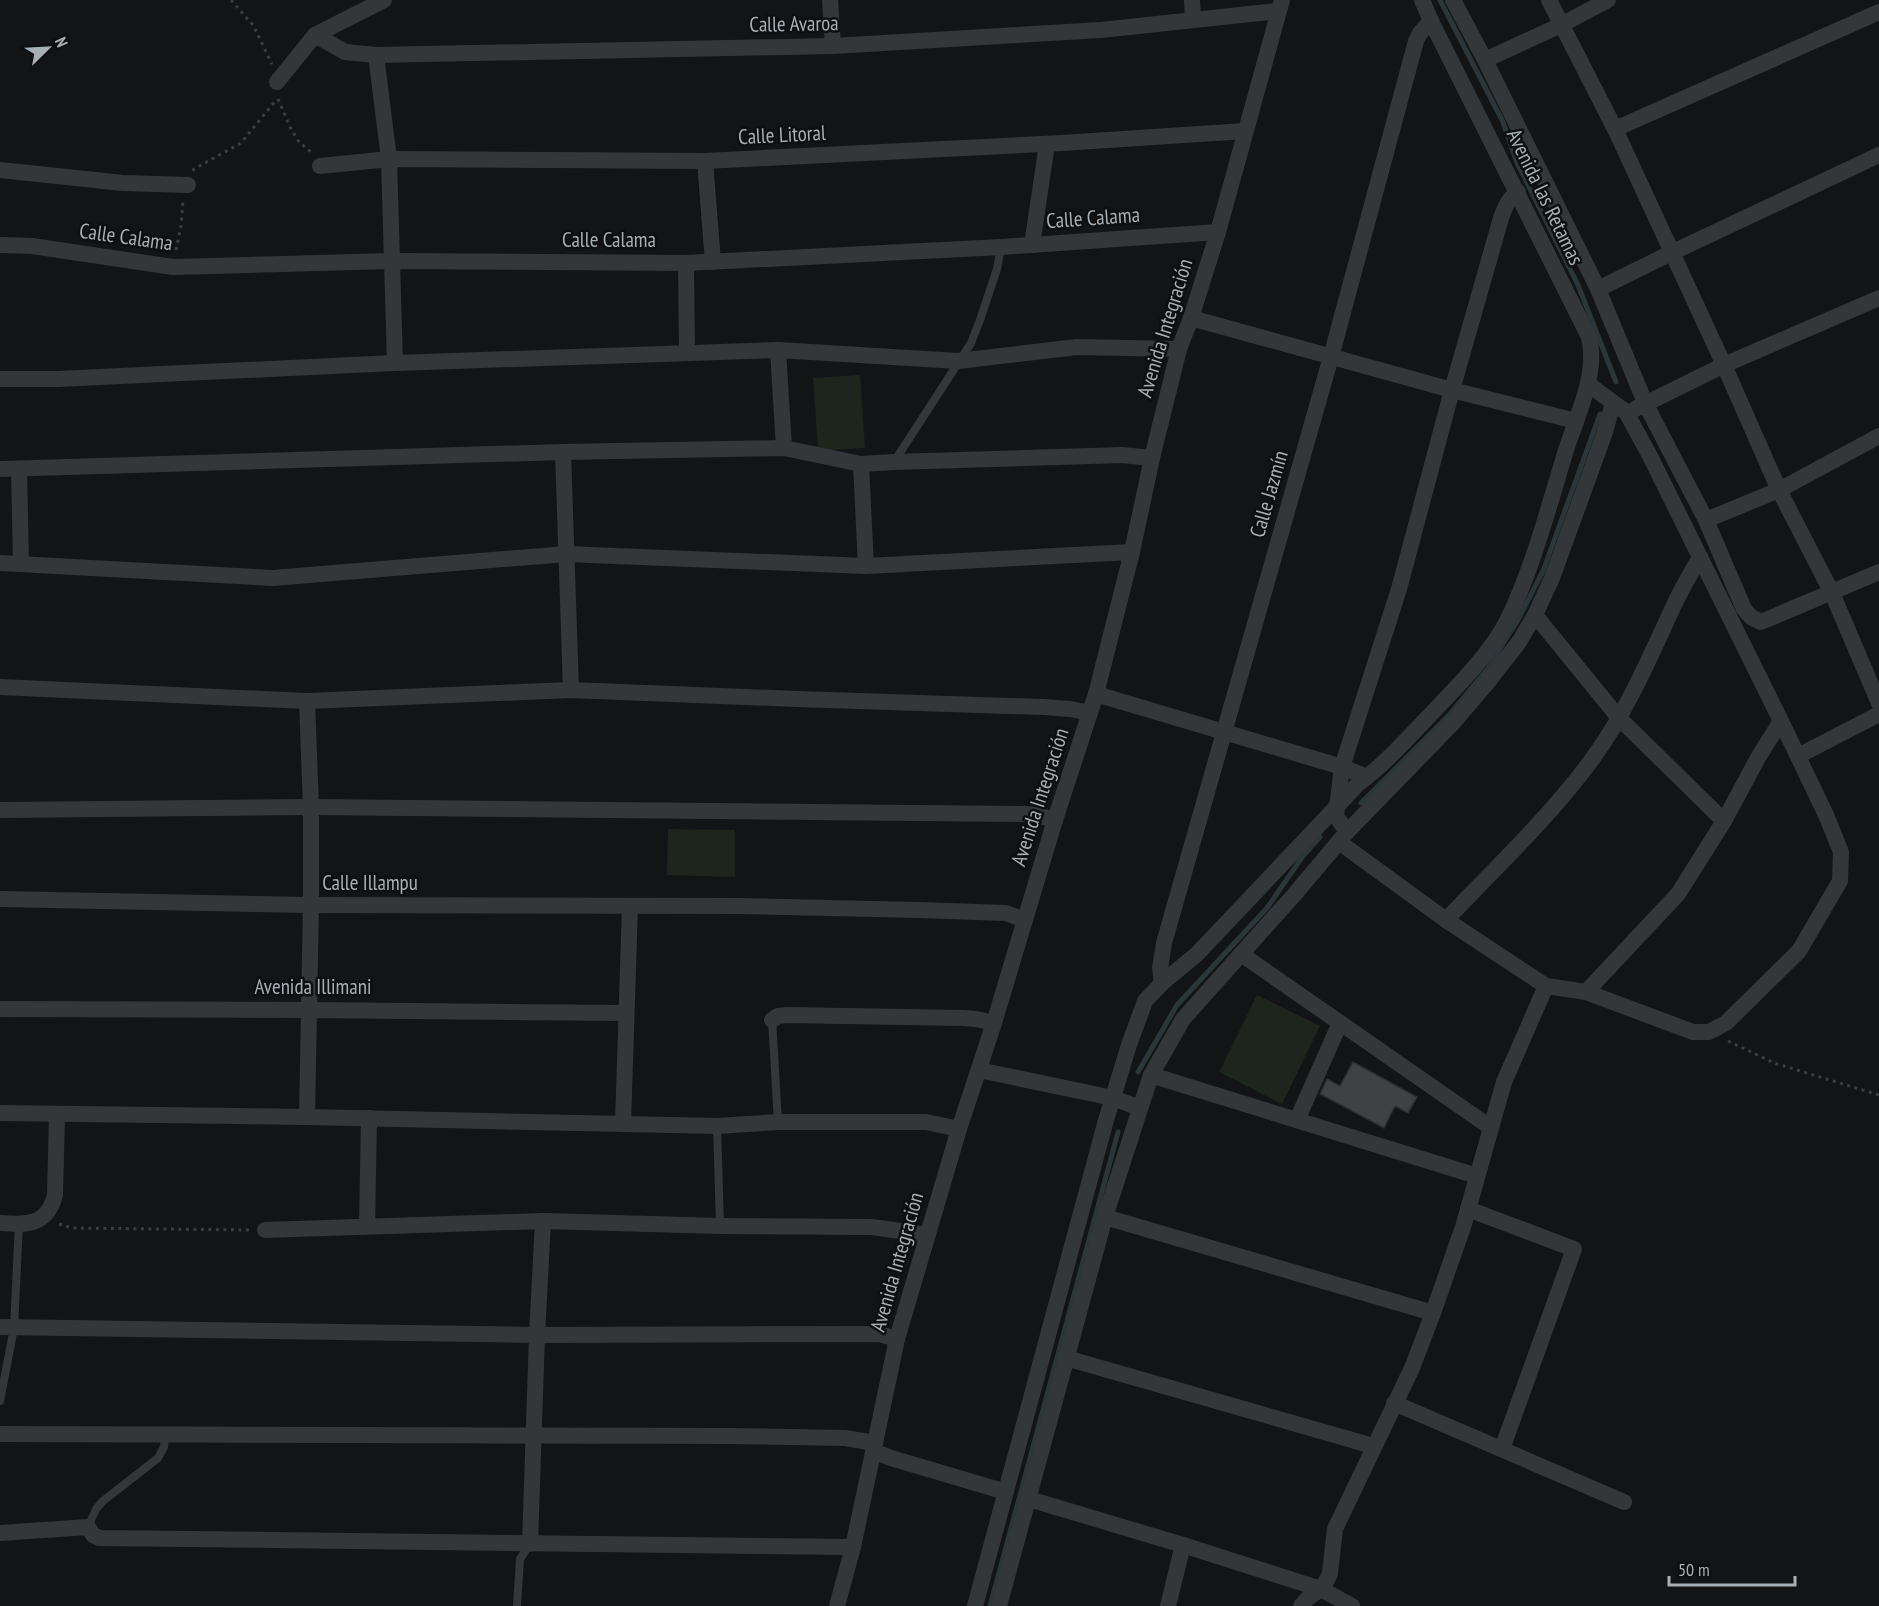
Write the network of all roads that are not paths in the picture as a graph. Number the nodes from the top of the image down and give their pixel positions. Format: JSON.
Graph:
{"nodes":[{"id":1,"x":384,"y":0,"type":"edge"},
{"id":2,"x":830,"y":0,"type":"edge"},
{"id":3,"x":1192,"y":0,"type":"edge"},
{"id":4,"x":1422,"y":0,"type":"edge"},
{"id":5,"x":1453,"y":0,"type":"edge"},
{"id":6,"x":1549,"y":0,"type":"edge"},
{"id":7,"x":1608,"y":0,"type":"edge"},
{"id":8,"x":1280,"y":6,"type":"edge"},
{"id":9,"x":1879,"y":12,"type":"edge"},
{"id":10,"x":1193,"y":20,"type":"junction"},
{"id":11,"x":1431,"y":21,"type":"junction"},
{"id":12,"x":1562,"y":25,"type":"junction"},
{"id":13,"x":315,"y":35,"type":"junction"},
{"id":14,"x":833,"y":46,"type":"junction"},
{"id":15,"x":376,"y":55,"type":"junction"},
{"id":16,"x":1485,"y":60,"type":"junction"},
{"id":17,"x":277,"y":91,"type":"road end"},
{"id":18,"x":1615,"y":129,"type":"junction"},
{"id":19,"x":1245,"y":131,"type":"junction"},
{"id":20,"x":1047,"y":144,"type":"junction"},
{"id":21,"x":1879,"y":155,"type":"edge"},
{"id":22,"x":389,"y":159,"type":"junction"},
{"id":23,"x":705,"y":161,"type":"junction"},
{"id":24,"x":320,"y":166,"type":"road end"},
{"id":25,"x":0,"y":170,"type":"edge"},
{"id":26,"x":188,"y":185,"type":"road end"},
{"id":27,"x":1518,"y":192,"type":"junction"},
{"id":28,"x":1218,"y":232,"type":"junction"},
{"id":29,"x":0,"y":244,"type":"edge"},
{"id":30,"x":1032,"y":245,"type":"junction"},
{"id":31,"x":1000,"y":247,"type":"junction"},
{"id":32,"x":1671,"y":252,"type":"junction"},
{"id":33,"x":391,"y":261,"type":"junction"},
{"id":34,"x":713,"y":262,"type":"junction"},
{"id":35,"x":686,"y":263,"type":"junction"},
{"id":36,"x":1598,"y":289,"type":"junction"},
{"id":37,"x":1879,"y":298,"type":"edge"},
{"id":38,"x":1191,"y":318,"type":"junction"},
{"id":39,"x":1179,"y":349,"type":"junction"},
{"id":40,"x":778,"y":350,"type":"junction"},
{"id":41,"x":687,"y":353,"type":"junction"},
{"id":42,"x":1331,"y":357,"type":"junction"},
{"id":43,"x":958,"y":361,"type":"junction"},
{"id":44,"x":396,"y":363,"type":"junction"},
{"id":45,"x":1724,"y":365,"type":"junction"},
{"id":46,"x":0,"y":379,"type":"edge"},
{"id":47,"x":1588,"y":384,"type":"junction"},
{"id":48,"x":1452,"y":390,"type":"junction"},
{"id":49,"x":1646,"y":405,"type":"junction"},
{"id":50,"x":1619,"y":407,"type":"junction"},
{"id":51,"x":1576,"y":421,"type":"junction"},
{"id":52,"x":1879,"y":436,"type":"edge"},
{"id":53,"x":784,"y":448,"type":"junction"},
{"id":54,"x":563,"y":452,"type":"junction"},
{"id":55,"x":1152,"y":458,"type":"junction"},
{"id":56,"x":894,"y":462,"type":"junction"},
{"id":57,"x":861,"y":464,"type":"junction"},
{"id":58,"x":0,"y":469,"type":"edge"},
{"id":59,"x":19,"y":469,"type":"junction"},
{"id":60,"x":1779,"y":490,"type":"junction"},
{"id":61,"x":1706,"y":520,"type":"junction"},
{"id":62,"x":1132,"y":552,"type":"junction"},
{"id":63,"x":566,"y":554,"type":"junction"},
{"id":64,"x":1700,"y":557,"type":"junction"},
{"id":65,"x":0,"y":562,"type":"edge"},
{"id":66,"x":21,"y":563,"type":"junction"},
{"id":67,"x":866,"y":566,"type":"junction"},
{"id":68,"x":1879,"y":572,"type":"edge"},
{"id":69,"x":1832,"y":593,"type":"junction"},
{"id":70,"x":1535,"y":615,"type":"junction"},
{"id":71,"x":0,"y":687,"type":"edge"},
{"id":72,"x":571,"y":690,"type":"junction"},
{"id":73,"x":1096,"y":694,"type":"junction"},
{"id":74,"x":307,"y":701,"type":"junction"},
{"id":75,"x":1879,"y":703,"type":"edge"},
{"id":76,"x":1090,"y":713,"type":"junction"},
{"id":77,"x":1879,"y":714,"type":"edge"},
{"id":78,"x":1619,"y":718,"type":"junction"},
{"id":79,"x":1781,"y":721,"type":"junction"},
{"id":80,"x":1225,"y":733,"type":"junction"},
{"id":81,"x":1798,"y":756,"type":"junction"},
{"id":82,"x":1342,"y":767,"type":"junction"},
{"id":83,"x":1367,"y":777,"type":"junction"},
{"id":84,"x":1337,"y":806,"type":"junction"},
{"id":85,"x":311,"y":807,"type":"junction"},
{"id":86,"x":0,"y":810,"type":"edge"},
{"id":87,"x":1054,"y":820,"type":"junction"},
{"id":88,"x":1724,"y":821,"type":"junction"},
{"id":89,"x":1343,"y":837,"type":"junction"},
{"id":90,"x":0,"y":899,"type":"edge"},
{"id":91,"x":311,"y":905,"type":"junction"},
{"id":92,"x":630,"y":906,"type":"junction"},
{"id":93,"x":1025,"y":920,"type":"junction"},
{"id":94,"x":1446,"y":920,"type":"junction"},
{"id":95,"x":1241,"y":954,"type":"junction"},
{"id":96,"x":1162,"y":983,"type":"junction"},
{"id":97,"x":1545,"y":986,"type":"junction"},
{"id":98,"x":1586,"y":992,"type":"junction"},
{"id":99,"x":0,"y":1009,"type":"edge"},
{"id":100,"x":310,"y":1010,"type":"junction"},
{"id":101,"x":626,"y":1013,"type":"junction"},
{"id":102,"x":772,"y":1020,"type":"joint"},
{"id":103,"x":994,"y":1023,"type":"junction"},
{"id":104,"x":1340,"y":1023,"type":"junction"},
{"id":105,"x":979,"y":1070,"type":"junction"},
{"id":106,"x":1151,"y":1075,"type":"junction"},
{"id":107,"x":1113,"y":1098,"type":"junction"},
{"id":108,"x":1140,"y":1108,"type":"junction"},
{"id":109,"x":0,"y":1113,"type":"edge"},
{"id":110,"x":57,"y":1114,"type":"junction"},
{"id":111,"x":307,"y":1117,"type":"junction"},
{"id":112,"x":369,"y":1118,"type":"junction"},
{"id":113,"x":1297,"y":1120,"type":"junction"},
{"id":114,"x":778,"y":1122,"type":"junction"},
{"id":115,"x":623,"y":1124,"type":"junction"},
{"id":116,"x":717,"y":1126,"type":"junction"},
{"id":117,"x":1490,"y":1127,"type":"junction"},
{"id":118,"x":959,"y":1129,"type":"junction"},
{"id":119,"x":1477,"y":1176,"type":"junction"},
{"id":120,"x":1468,"y":1209,"type":"junction"},
{"id":121,"x":1105,"y":1217,"type":"junction"},
{"id":122,"x":543,"y":1221,"type":"junction"},
{"id":123,"x":0,"y":1223,"type":"edge"},
{"id":124,"x":19,"y":1224,"type":"junction"},
{"id":125,"x":368,"y":1226,"type":"junction"},
{"id":126,"x":720,"y":1226,"type":"junction"},
{"id":127,"x":265,"y":1230,"type":"road end"},
{"id":128,"x":927,"y":1235,"type":"junction"},
{"id":129,"x":1433,"y":1313,"type":"junction"},
{"id":130,"x":7,"y":1327,"type":"edge"},
{"id":131,"x":537,"y":1335,"type":"junction"},
{"id":132,"x":897,"y":1339,"type":"junction"},
{"id":133,"x":1066,"y":1358,"type":"junction"},
{"id":134,"x":0,"y":1401,"type":"edge"},
{"id":135,"x":1394,"y":1403,"type":"junction"},
{"id":136,"x":0,"y":1434,"type":"edge"},
{"id":137,"x":165,"y":1435,"type":"junction"},
{"id":138,"x":535,"y":1435,"type":"junction"},
{"id":139,"x":1373,"y":1446,"type":"junction"},
{"id":140,"x":874,"y":1447,"type":"junction"},
{"id":141,"x":1502,"y":1449,"type":"junction"},
{"id":142,"x":1006,"y":1492,"type":"junction"},
{"id":143,"x":1029,"y":1498,"type":"junction"},
{"id":144,"x":1624,"y":1502,"type":"dead end"},
{"id":145,"x":88,"y":1527,"type":"junction"},
{"id":146,"x":0,"y":1533,"type":"edge"},
{"id":147,"x":530,"y":1544,"type":"junction"},
{"id":148,"x":1184,"y":1545,"type":"junction"},
{"id":149,"x":853,"y":1547,"type":"junction"},
{"id":150,"x":1321,"y":1589,"type":"junction"},
{"id":151,"x":517,"y":1606,"type":"edge"},
{"id":152,"x":837,"y":1606,"type":"edge"},
{"id":153,"x":975,"y":1606,"type":"edge"},
{"id":154,"x":999,"y":1606,"type":"edge"},
{"id":155,"x":1167,"y":1606,"type":"edge"},
{"id":156,"x":1301,"y":1606,"type":"edge"},
{"id":157,"x":1352,"y":1606,"type":"edge"}],
"edges":[{"from":1,"to":13,"type":"street"},
{"from":2,"to":14,"type":"street"},
{"from":3,"to":10,"type":"street"},
{"from":4,"to":11,"type":"street","name":"Avenida las Retamas"},
{"from":5,"to":16,"type":"street"},
{"from":6,"to":12,"type":"street"},
{"from":7,"to":12,"type":"street"},
{"from":8,"to":10,"type":"street","name":"Calle Avaroa"},
{"from":8,"to":19,"type":"street","name":"Avenida Integración"},
{"from":9,"to":18,"type":"street"},
{"from":10,"to":14,"type":"street","name":"Calle Avaroa"},
{"from":11,"to":27,"type":"street","name":"Avenida las Retamas"},
{"from":11,"to":42,"type":"street","name":"Calle Jazmín"},
{"from":12,"to":16,"type":"street"},
{"from":12,"to":18,"type":"street"},
{"from":13,"to":15,"type":"street","name":"Calle Avaroa"},
{"from":13,"to":17,"type":"street"},
{"from":14,"to":15,"type":"street","name":"Calle Avaroa"},
{"from":15,"to":22,"type":"street"},
{"from":16,"to":36,"type":"street"},
{"from":18,"to":32,"type":"street"},
{"from":19,"to":20,"type":"street","name":"Calle Litoral"},
{"from":19,"to":28,"type":"street","name":"Avenida Integración"},
{"from":20,"to":23,"type":"street","name":"Calle Litoral"},
{"from":20,"to":30,"type":"street"},
{"from":21,"to":32,"type":"street"},
{"from":22,"to":23,"type":"street","name":"Calle Litoral"},
{"from":22,"to":24,"type":"street","name":"Calle Litoral"},
{"from":22,"to":33,"type":"street"},
{"from":23,"to":34,"type":"street"},
{"from":25,"to":26,"type":"street"},
{"from":27,"to":47,"type":"street","name":"Avenida las Retamas"},
{"from":27,"to":48,"type":"street"},
{"from":28,"to":30,"type":"street","name":"Calle Calama"},
{"from":28,"to":38,"type":"street","name":"Avenida Integración"},
{"from":29,"to":33,"type":"street","name":"Calle Calama"},
{"from":30,"to":31,"type":"street","name":"Calle Calama"},
{"from":31,"to":34,"type":"street","name":"Calle Calama"},
{"from":31,"to":43,"type":"lane"},
{"from":32,"to":36,"type":"street"},
{"from":32,"to":45,"type":"street"},
{"from":33,"to":35,"type":"street","name":"Calle Calama"},
{"from":33,"to":44,"type":"street"},
{"from":34,"to":35,"type":"street","name":"Calle Calama"},
{"from":35,"to":41,"type":"street"},
{"from":36,"to":49,"type":"street"},
{"from":37,"to":45,"type":"street"},
{"from":38,"to":39,"type":"street","name":"Avenida Integración"},
{"from":38,"to":42,"type":"street"},
{"from":39,"to":43,"type":"street"},
{"from":39,"to":55,"type":"street","name":"Avenida Integración"},
{"from":40,"to":41,"type":"street"},
{"from":40,"to":43,"type":"street"},
{"from":40,"to":53,"type":"street"},
{"from":41,"to":44,"type":"street"},
{"from":42,"to":48,"type":"street"},
{"from":42,"to":80,"type":"street","name":"Calle Jazmín"},
{"from":43,"to":56,"type":"lane"},
{"from":44,"to":46,"type":"street"},
{"from":45,"to":49,"type":"street"},
{"from":45,"to":60,"type":"street"},
{"from":47,"to":50,"type":"street"},
{"from":47,"to":51,"type":"street","name":"Avenida las Retamas"},
{"from":48,"to":51,"type":"street"},
{"from":48,"to":82,"type":"street"},
{"from":49,"to":50,"type":"street"},
{"from":49,"to":61,"type":"street"},
{"from":50,"to":64,"type":"street"},
{"from":50,"to":70,"type":"street"},
{"from":51,"to":83,"type":"street","name":"Avenida las Retamas"},
{"from":52,"to":60,"type":"street"},
{"from":53,"to":54,"type":"street"},
{"from":53,"to":57,"type":"street"},
{"from":54,"to":59,"type":"street"},
{"from":54,"to":63,"type":"street"},
{"from":55,"to":56,"type":"street"},
{"from":55,"to":62,"type":"street","name":"Avenida Integración"},
{"from":56,"to":57,"type":"street"},
{"from":57,"to":67,"type":"street"},
{"from":58,"to":59,"type":"street"},
{"from":59,"to":66,"type":"street"},
{"from":60,"to":61,"type":"street"},
{"from":60,"to":69,"type":"street"},
{"from":61,"to":69,"type":"street"},
{"from":62,"to":67,"type":"street"},
{"from":62,"to":73,"type":"street","name":"Avenida Integración"},
{"from":63,"to":66,"type":"street"},
{"from":63,"to":67,"type":"street"},
{"from":63,"to":72,"type":"street"},
{"from":64,"to":78,"type":"street"},
{"from":64,"to":79,"type":"street"},
{"from":65,"to":66,"type":"street"},
{"from":68,"to":69,"type":"street"},
{"from":69,"to":75,"type":"street"},
{"from":70,"to":78,"type":"street"},
{"from":70,"to":89,"type":"street"},
{"from":71,"to":74,"type":"street"},
{"from":72,"to":74,"type":"street"},
{"from":72,"to":76,"type":"street"},
{"from":73,"to":76,"type":"street","name":"Avenida Integración"},
{"from":73,"to":80,"type":"street"},
{"from":74,"to":85,"type":"street"},
{"from":76,"to":87,"type":"street","name":"Avenida Integración"},
{"from":77,"to":81,"type":"street"},
{"from":78,"to":88,"type":"street"},
{"from":78,"to":94,"type":"street"},
{"from":79,"to":81,"type":"street"},
{"from":79,"to":88,"type":"street"},
{"from":80,"to":82,"type":"street"},
{"from":80,"to":96,"type":"street","name":"Calle Jazmín"},
{"from":81,"to":98,"type":"street"},
{"from":82,"to":83,"type":"street"},
{"from":82,"to":84,"type":"street"},
{"from":83,"to":84,"type":"street","name":"Avenida las Retamas"},
{"from":84,"to":89,"type":"street"},
{"from":84,"to":96,"type":"street","name":"Avenida las Retamas"},
{"from":85,"to":86,"type":"street"},
{"from":85,"to":87,"type":"street"},
{"from":85,"to":91,"type":"street"},
{"from":87,"to":93,"type":"street","name":"Avenida Integración"},
{"from":88,"to":98,"type":"street"},
{"from":89,"to":94,"type":"street"},
{"from":89,"to":95,"type":"street"},
{"from":90,"to":91,"type":"street","name":"Calle Illampu"},
{"from":91,"to":92,"type":"street","name":"Calle Illampu"},
{"from":91,"to":100,"type":"street"},
{"from":92,"to":93,"type":"street","name":"Calle Illampu"},
{"from":92,"to":101,"type":"street"},
{"from":93,"to":103,"type":"street","name":"Avenida Integración"},
{"from":94,"to":97,"type":"street"},
{"from":95,"to":104,"type":"street"},
{"from":95,"to":106,"type":"street"},
{"from":96,"to":107,"type":"street","name":"Avenida las Retamas"},
{"from":97,"to":98,"type":"street"},
{"from":97,"to":117,"type":"street"},
{"from":99,"to":100,"type":"street","name":"Avenida Illimani"},
{"from":100,"to":101,"type":"street","name":"Avenida Illimani"},
{"from":100,"to":111,"type":"street"},
{"from":101,"to":115,"type":"street"},
{"from":102,"to":103,"type":"street"},
{"from":102,"to":114,"type":"lane"},
{"from":103,"to":105,"type":"street","name":"Avenida Integración"},
{"from":104,"to":113,"type":"street"},
{"from":104,"to":117,"type":"street"},
{"from":105,"to":107,"type":"street"},
{"from":105,"to":118,"type":"street","name":"Avenida Integración"},
{"from":106,"to":108,"type":"street"},
{"from":106,"to":113,"type":"street"},
{"from":107,"to":108,"type":"street"},
{"from":107,"to":142,"type":"street","name":"Avenida las Retamas"},
{"from":108,"to":121,"type":"street"},
{"from":109,"to":110,"type":"street"},
{"from":110,"to":111,"type":"street"},
{"from":110,"to":124,"type":"street"},
{"from":111,"to":112,"type":"street"},
{"from":112,"to":115,"type":"street"},
{"from":112,"to":125,"type":"street"},
{"from":113,"to":119,"type":"street"},
{"from":114,"to":116,"type":"street"},
{"from":114,"to":118,"type":"street"},
{"from":115,"to":116,"type":"street"},
{"from":116,"to":126,"type":"lane"},
{"from":117,"to":119,"type":"street"},
{"from":118,"to":128,"type":"street","name":"Avenida Integración"},
{"from":119,"to":120,"type":"street"},
{"from":120,"to":129,"type":"street"},
{"from":120,"to":141,"type":"street"},
{"from":121,"to":129,"type":"street"},
{"from":121,"to":133,"type":"street"},
{"from":122,"to":125,"type":"street"},
{"from":122,"to":126,"type":"street"},
{"from":122,"to":131,"type":"street"},
{"from":123,"to":124,"type":"street"},
{"from":124,"to":130,"type":"lane"},
{"from":125,"to":127,"type":"street"},
{"from":126,"to":128,"type":"street"},
{"from":128,"to":132,"type":"street","name":"Avenida Integración"},
{"from":129,"to":135,"type":"street"},
{"from":130,"to":131,"type":"street"},
{"from":130,"to":134,"type":"lane"},
{"from":131,"to":132,"type":"street"},
{"from":131,"to":138,"type":"street"},
{"from":132,"to":140,"type":"street","name":"Avenida Integración"},
{"from":133,"to":139,"type":"street"},
{"from":133,"to":143,"type":"street"},
{"from":135,"to":139,"type":"street"},
{"from":135,"to":141,"type":"street"},
{"from":136,"to":137,"type":"street"},
{"from":137,"to":138,"type":"street"},
{"from":137,"to":145,"type":"lane"},
{"from":138,"to":140,"type":"street"},
{"from":138,"to":147,"type":"street"},
{"from":139,"to":150,"type":"street"},
{"from":140,"to":142,"type":"street"},
{"from":140,"to":149,"type":"street","name":"Avenida Integración"},
{"from":141,"to":144,"type":"street"},
{"from":142,"to":153,"type":"street","name":"Avenida las Retamas"},
{"from":143,"to":148,"type":"street"},
{"from":143,"to":154,"type":"street"},
{"from":145,"to":146,"type":"street"},
{"from":145,"to":147,"type":"street"},
{"from":147,"to":149,"type":"street"},
{"from":147,"to":151,"type":"lane"},
{"from":148,"to":150,"type":"street"},
{"from":148,"to":155,"type":"street"},
{"from":149,"to":152,"type":"street","name":"Avenida Integración"},
{"from":150,"to":156,"type":"street"},
{"from":150,"to":157,"type":"street"}]}
